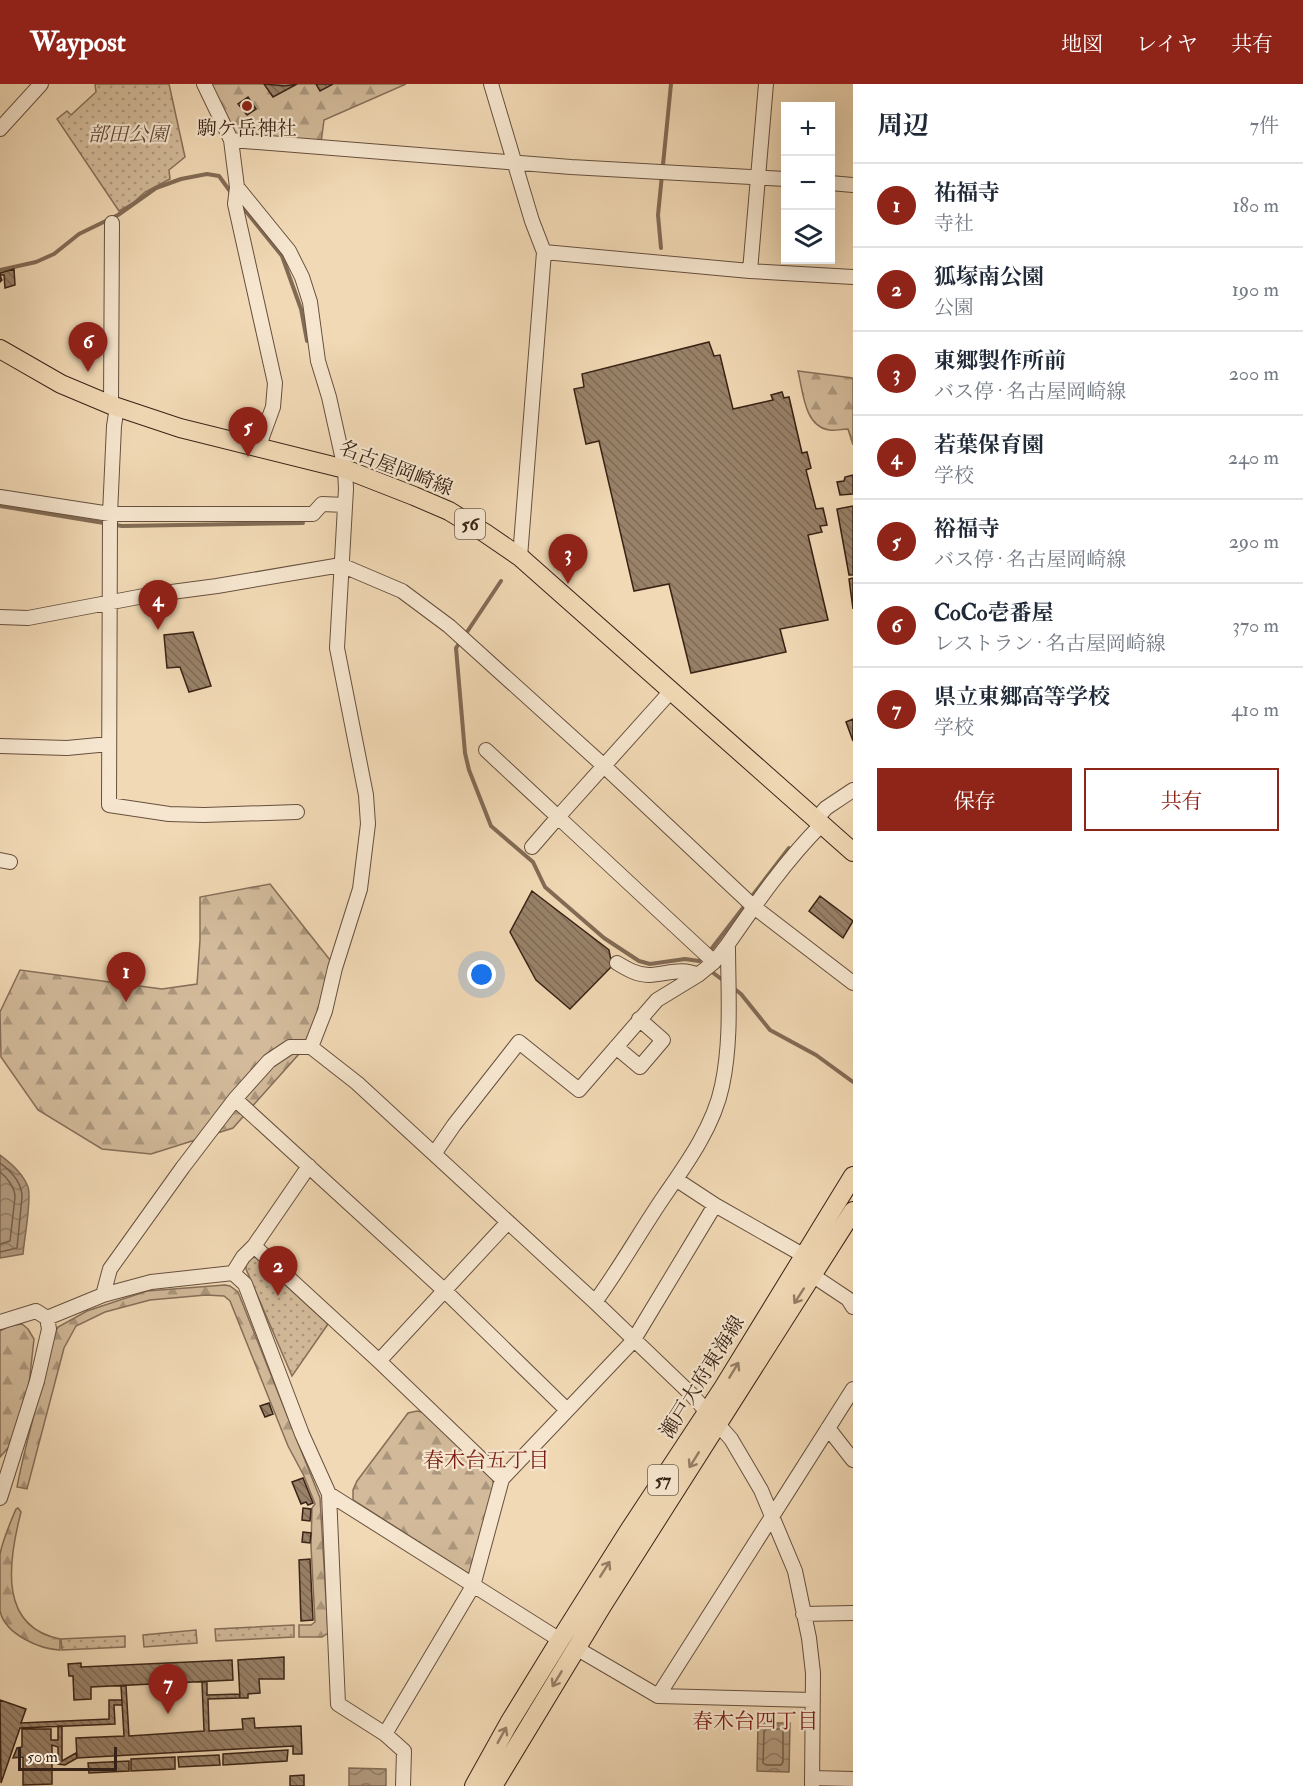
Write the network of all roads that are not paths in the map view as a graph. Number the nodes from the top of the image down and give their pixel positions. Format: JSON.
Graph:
{"nodes":[{"id":1,"x":41,"y":84,"type":"edge"},
{"id":2,"x":204,"y":84,"type":"edge"},
{"id":3,"x":491,"y":84,"type":"edge"},
{"id":4,"x":766,"y":84,"type":"edge"},
{"id":5,"x":0,"y":129,"type":"edge"},
{"id":6,"x":231,"y":140,"type":"junction"},
{"id":7,"x":514,"y":162,"type":"junction"},
{"id":8,"x":757,"y":177,"type":"junction"},
{"id":9,"x":781,"y":179,"type":"edge"},
{"id":10,"x":835,"y":183,"type":"edge"},
{"id":11,"x":853,"y":184,"type":"edge"},
{"id":12,"x":237,"y":187,"type":"junction"},
{"id":13,"x":112,"y":223,"type":"dead end"},
{"id":14,"x":544,"y":252,"type":"junction"},
{"id":15,"x":750,"y":271,"type":"junction"},
{"id":16,"x":853,"y":278,"type":"edge"},
{"id":17,"x":0,"y":349,"type":"edge"},
{"id":18,"x":114,"y":406,"type":"junction"},
{"id":19,"x":258,"y":448,"type":"junction"},
{"id":20,"x":345,"y":470,"type":"junction"},
{"id":21,"x":0,"y":497,"type":"edge"},
{"id":22,"x":345,"y":506,"type":"junction"},
{"id":23,"x":110,"y":514,"type":"junction"},
{"id":24,"x":520,"y":557,"type":"junction"},
{"id":25,"x":341,"y":565,"type":"junction"},
{"id":26,"x":110,"y":603,"type":"junction"},
{"id":27,"x":0,"y":617,"type":"edge"},
{"id":28,"x":672,"y":690,"type":"junction"},
{"id":29,"x":109,"y":744,"type":"junction"},
{"id":30,"x":0,"y":746,"type":"edge"},
{"id":31,"x":486,"y":750,"type":"dead end"},
{"id":32,"x":604,"y":766,"type":"junction"},
{"id":33,"x":853,"y":790,"type":"edge"},
{"id":34,"x":297,"y":812,"type":"dead end"},
{"id":35,"x":558,"y":817,"type":"junction"},
{"id":36,"x":819,"y":821,"type":"junction"},
{"id":37,"x":532,"y":847,"type":"dead end"},
{"id":38,"x":853,"y":852,"type":"edge"},
{"id":39,"x":754,"y":906,"type":"junction"},
{"id":40,"x":728,"y":944,"type":"junction"},
{"id":41,"x":714,"y":962,"type":"junction"},
{"id":42,"x":617,"y":963,"type":"dead end"},
{"id":43,"x":698,"y":975,"type":"junction"},
{"id":44,"x":853,"y":983,"type":"edge"},
{"id":45,"x":639,"y":1019,"type":"junction"},
{"id":46,"x":311,"y":1047,"type":"junction"},
{"id":47,"x":616,"y":1047,"type":"junction"},
{"id":48,"x":235,"y":1099,"type":"junction"},
{"id":49,"x":434,"y":1154,"type":"junction"},
{"id":50,"x":309,"y":1166,"type":"junction"},
{"id":51,"x":853,"y":1176,"type":"edge"},
{"id":52,"x":677,"y":1180,"type":"junction"},
{"id":53,"x":715,"y":1205,"type":"junction"},
{"id":54,"x":853,"y":1211,"type":"edge"},
{"id":55,"x":508,"y":1222,"type":"junction"},
{"id":56,"x":254,"y":1246,"type":"junction"},
{"id":57,"x":803,"y":1255,"type":"junction"},
{"id":58,"x":233,"y":1273,"type":"junction"},
{"id":59,"x":812,"y":1275,"type":"junction"},
{"id":60,"x":445,"y":1291,"type":"junction"},
{"id":61,"x":103,"y":1295,"type":"junction"},
{"id":62,"x":595,"y":1302,"type":"junction"},
{"id":63,"x":853,"y":1306,"type":"edge"},
{"id":64,"x":47,"y":1318,"type":"junction"},
{"id":65,"x":0,"y":1322,"type":"edge"},
{"id":66,"x":633,"y":1341,"type":"junction"},
{"id":67,"x":379,"y":1361,"type":"junction"},
{"id":68,"x":853,"y":1389,"type":"edge"},
{"id":69,"x":567,"y":1410,"type":"junction"},
{"id":70,"x":712,"y":1417,"type":"junction"},
{"id":71,"x":828,"y":1428,"type":"junction"},
{"id":72,"x":853,"y":1460,"type":"edge"},
{"id":73,"x":502,"y":1479,"type":"junction"},
{"id":74,"x":329,"y":1494,"type":"junction"},
{"id":75,"x":0,"y":1498,"type":"edge"},
{"id":76,"x":773,"y":1516,"type":"junction"},
{"id":77,"x":474,"y":1586,"type":"junction"},
{"id":78,"x":853,"y":1613,"type":"edge"},
{"id":79,"x":803,"y":1614,"type":"junction"},
{"id":80,"x":568,"y":1644,"type":"junction"},
{"id":81,"x":658,"y":1696,"type":"junction"},
{"id":82,"x":813,"y":1700,"type":"junction"},
{"id":83,"x":385,"y":1734,"type":"junction"},
{"id":84,"x":853,"y":1779,"type":"edge"},
{"id":85,"x":812,"y":1782,"type":"edge"},
{"id":86,"x":403,"y":1786,"type":"edge"},
{"id":87,"x":474,"y":1786,"type":"edge"},
{"id":88,"x":493,"y":1786,"type":"edge"}],
"edges":[{"from":1,"to":5,"type":"street"},
{"from":2,"to":6,"type":"street"},
{"from":3,"to":7,"type":"street"},
{"from":4,"to":8,"type":"street"},
{"from":6,"to":7,"type":"street"},
{"from":6,"to":12,"type":"street"},
{"from":7,"to":8,"type":"street"},
{"from":7,"to":14,"type":"street"},
{"from":8,"to":9,"type":"street"},
{"from":8,"to":15,"type":"street"},
{"from":10,"to":11,"type":"street"},
{"from":12,"to":19,"type":"street"},
{"from":12,"to":20,"type":"street"},
{"from":13,"to":18,"type":"street"},
{"from":14,"to":15,"type":"street"},
{"from":14,"to":24,"type":"street"},
{"from":15,"to":16,"type":"street"},
{"from":17,"to":18,"type":"main road","name":"名古屋岡崎線","number":"56"},
{"from":18,"to":19,"type":"main road","name":"名古屋岡崎線","number":"56"},
{"from":18,"to":23,"type":"street"},
{"from":19,"to":20,"type":"main road","name":"名古屋岡崎線","number":"56"},
{"from":20,"to":22,"type":"street"},
{"from":20,"to":24,"type":"main road","name":"名古屋岡崎線","number":"56"},
{"from":21,"to":23,"type":"street"},
{"from":22,"to":23,"type":"street"},
{"from":22,"to":25,"type":"street"},
{"from":23,"to":26,"type":"street"},
{"from":24,"to":28,"type":"main road","name":"名古屋岡崎線","number":"56"},
{"from":25,"to":26,"type":"street"},
{"from":25,"to":32,"type":"street"},
{"from":25,"to":46,"type":"street"},
{"from":26,"to":27,"type":"street"},
{"from":26,"to":29,"type":"street"},
{"from":28,"to":32,"type":"street"},
{"from":28,"to":36,"type":"main road","name":"名古屋岡崎線","number":"56"},
{"from":29,"to":30,"type":"street"},
{"from":29,"to":34,"type":"street"},
{"from":31,"to":35,"type":"street"},
{"from":32,"to":35,"type":"street"},
{"from":32,"to":39,"type":"street"},
{"from":33,"to":36,"type":"street"},
{"from":35,"to":37,"type":"street"},
{"from":35,"to":41,"type":"street"},
{"from":36,"to":38,"type":"main road","name":"名古屋岡崎線","number":"56"},
{"from":36,"to":39,"type":"street"},
{"from":39,"to":40,"type":"street"},
{"from":39,"to":44,"type":"street"},
{"from":40,"to":41,"type":"street"},
{"from":40,"to":52,"type":"street"},
{"from":41,"to":43,"type":"street"},
{"from":42,"to":43,"type":"street"},
{"from":43,"to":45,"type":"street"},
{"from":45,"to":47,"type":"street"},
{"from":45,"to":47,"type":"street"},
{"from":46,"to":48,"type":"street"},
{"from":46,"to":49,"type":"street"},
{"from":47,"to":49,"type":"street"},
{"from":48,"to":50,"type":"street"},
{"from":48,"to":61,"type":"street"},
{"from":49,"to":55,"type":"street"},
{"from":50,"to":56,"type":"street"},
{"from":50,"to":60,"type":"street"},
{"from":51,"to":57,"type":"main road","name":"瀬戸大府東海線","number":"57"},
{"from":52,"to":53,"type":"street"},
{"from":52,"to":62,"type":"street"},
{"from":53,"to":57,"type":"street"},
{"from":53,"to":66,"type":"street"},
{"from":54,"to":59,"type":"main road","name":"瀬戸大府東海線","number":"57"},
{"from":55,"to":60,"type":"street"},
{"from":55,"to":62,"type":"street"},
{"from":56,"to":58,"type":"street"},
{"from":56,"to":67,"type":"street"},
{"from":70,"to":57,"type":"main road","name":"瀬戸大府東海線","number":"57","one_way":true},
{"from":58,"to":61,"type":"street"},
{"from":58,"to":74,"type":"street"},
{"from":59,"to":63,"type":"street"},
{"from":59,"to":70,"type":"main road","name":"瀬戸大府東海線","number":"57","one_way":true},
{"from":60,"to":67,"type":"street"},
{"from":60,"to":69,"type":"street"},
{"from":61,"to":64,"type":"street"},
{"from":62,"to":66,"type":"street"},
{"from":64,"to":65,"type":"street"},
{"from":64,"to":75,"type":"street"},
{"from":66,"to":69,"type":"street"},
{"from":66,"to":70,"type":"street"},
{"from":67,"to":73,"type":"street"},
{"from":68,"to":71,"type":"street"},
{"from":69,"to":73,"type":"street"},
{"from":70,"to":76,"type":"street"},
{"from":70,"to":80,"type":"main road","name":"瀬戸大府東海線","number":"57"},
{"from":71,"to":72,"type":"street"},
{"from":71,"to":76,"type":"street"},
{"from":73,"to":77,"type":"street"},
{"from":74,"to":77,"type":"street"},
{"from":74,"to":83,"type":"street"},
{"from":76,"to":79,"type":"street"},
{"from":76,"to":81,"type":"street"},
{"from":77,"to":80,"type":"street"},
{"from":77,"to":83,"type":"street"},
{"from":78,"to":79,"type":"street"},
{"from":79,"to":82,"type":"street"},
{"from":80,"to":81,"type":"street"},
{"from":87,"to":80,"type":"main road","name":"瀬戸大府東海線","number":"57","one_way":true},
{"from":80,"to":88,"type":"main road","name":"瀬戸大府東海線","number":"57","one_way":true},
{"from":81,"to":82,"type":"street"},
{"from":82,"to":85,"type":"street"},
{"from":83,"to":86,"type":"street"},
{"from":84,"to":85,"type":"street"}]}
